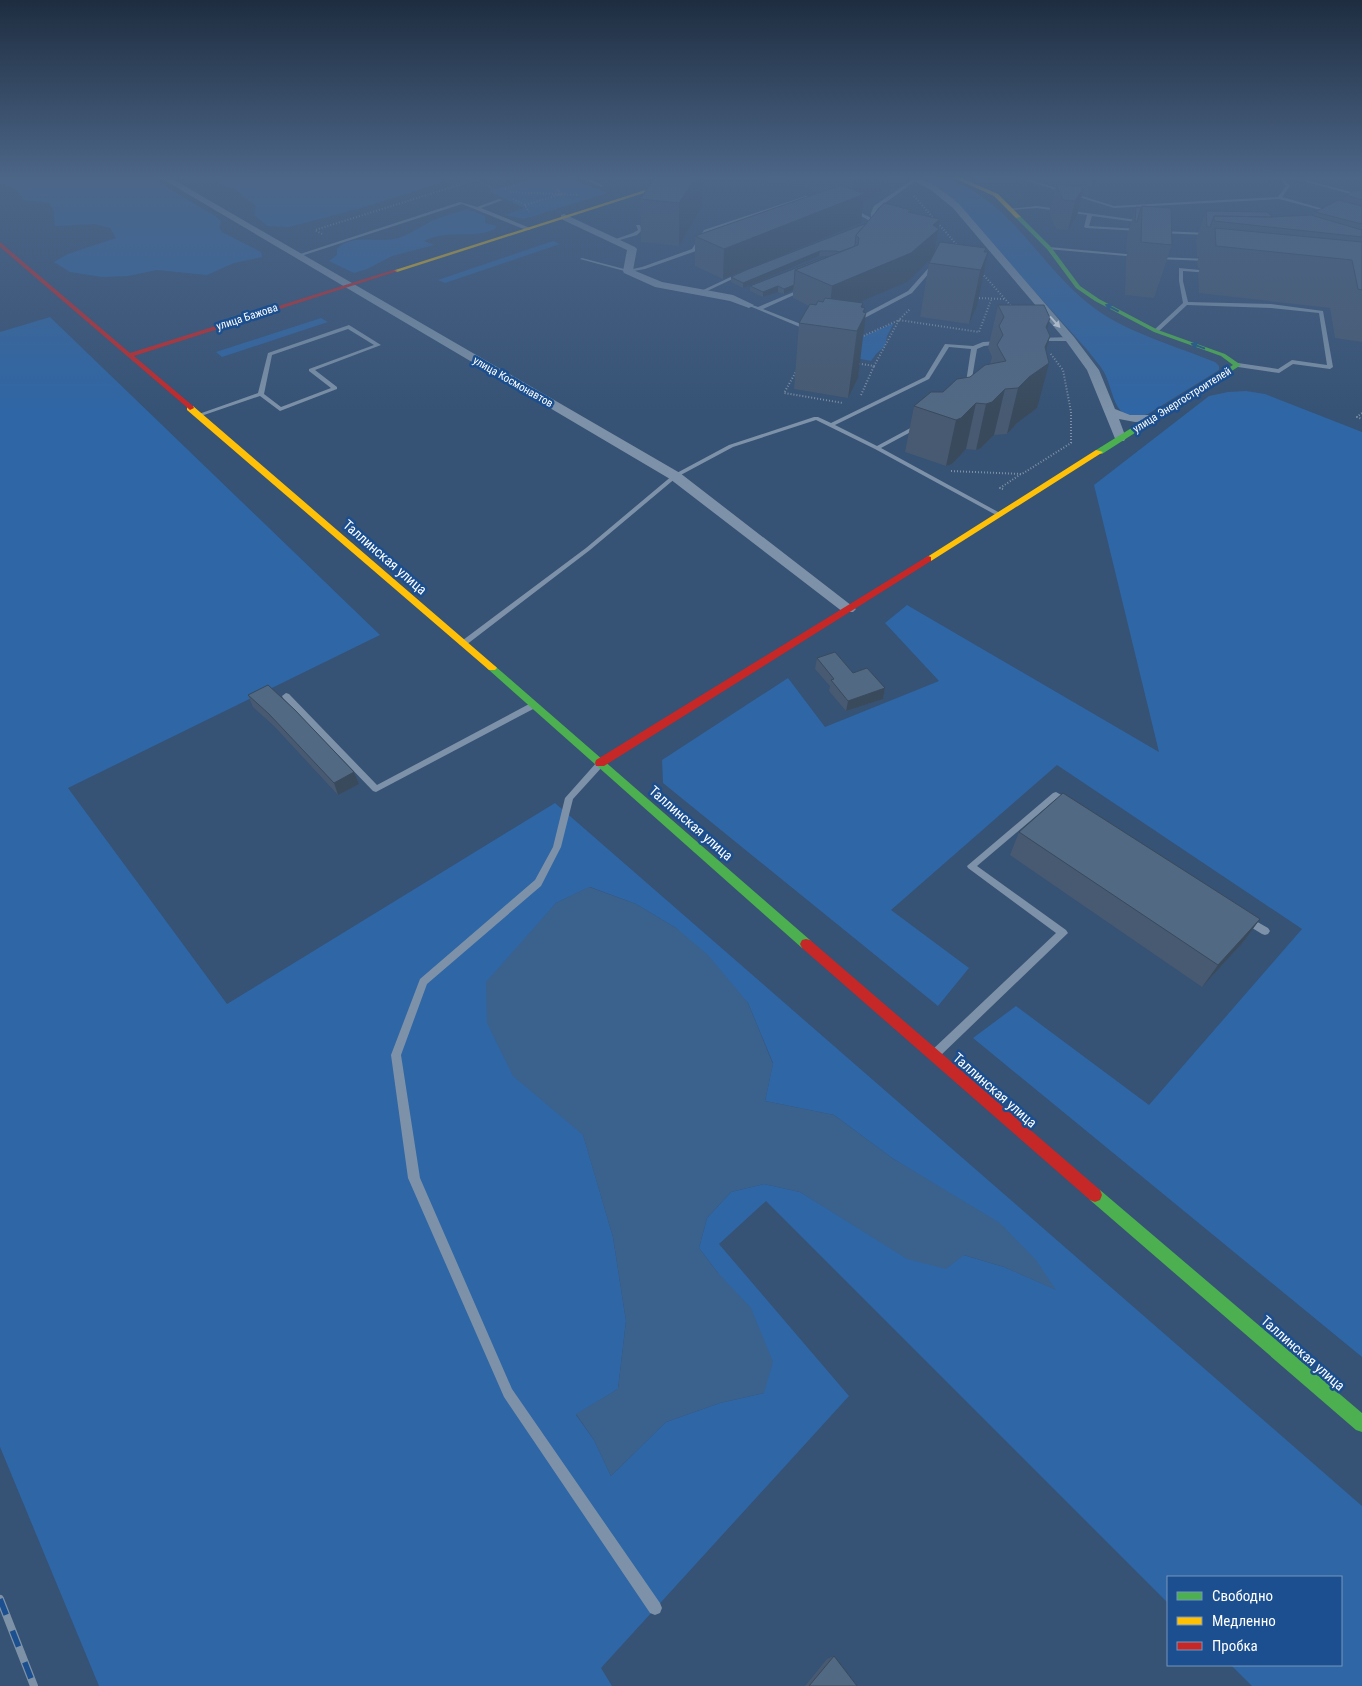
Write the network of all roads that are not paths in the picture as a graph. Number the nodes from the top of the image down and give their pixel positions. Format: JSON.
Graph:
{"nodes":[{"id":1,"x":14,"y":256,"type":"edge"},
{"id":2,"x":296,"y":256,"type":"edge"},
{"id":3,"x":442,"y":256,"type":"edge"},
{"id":4,"x":631,"y":256,"type":"edge"},
{"id":5,"x":678,"y":256,"type":"edge"},
{"id":6,"x":999,"y":256,"type":"edge"},
{"id":7,"x":1055,"y":256,"type":"edge"},
{"id":8,"x":1138,"y":256,"type":"edge"},
{"id":9,"x":1142,"y":256,"type":"edge"},
{"id":10,"x":941,"y":257,"type":"edge"},
{"id":11,"x":1150,"y":257,"type":"edge"},
{"id":12,"x":582,"y":259,"type":"dead end"},
{"id":13,"x":1212,"y":260,"type":"edge"},
{"id":14,"x":628,"y":271,"type":"junction"},
{"id":15,"x":748,"y":272,"type":"edge"},
{"id":16,"x":1220,"y":273,"type":"edge"},
{"id":17,"x":347,"y":285,"type":"junction"},
{"id":18,"x":813,"y":286,"type":"edge"},
{"id":19,"x":701,"y":292,"type":"junction"},
{"id":20,"x":1186,"y":303,"type":"junction"},
{"id":21,"x":749,"y":304,"type":"joint"},
{"id":22,"x":760,"y":308,"type":"junction"},
{"id":23,"x":853,"y":323,"type":"edge"},
{"id":24,"x":813,"y":329,"type":"dead end"},
{"id":25,"x":1156,"y":331,"type":"junction"},
{"id":26,"x":1070,"y":339,"type":"junction"},
{"id":27,"x":1031,"y":341,"type":"edge"},
{"id":28,"x":1012,"y":342,"type":"edge"},
{"id":29,"x":974,"y":348,"type":"junction"},
{"id":30,"x":130,"y":355,"type":"junction"},
{"id":31,"x":1238,"y":365,"type":"junction"},
{"id":32,"x":261,"y":394,"type":"junction"},
{"id":33,"x":967,"y":400,"type":"edge"},
{"id":34,"x":1109,"y":411,"type":"junction"},
{"id":35,"x":200,"y":416,"type":"junction"},
{"id":36,"x":1152,"y":418,"type":"junction"},
{"id":37,"x":925,"y":422,"type":"edge"},
{"id":38,"x":831,"y":425,"type":"junction"},
{"id":39,"x":1120,"y":438,"type":"junction"},
{"id":40,"x":877,"y":448,"type":"junction"},
{"id":41,"x":675,"y":476,"type":"junction"},
{"id":42,"x":998,"y":514,"type":"junction"},
{"id":43,"x":848,"y":609,"type":"junction"},
{"id":44,"x":463,"y":643,"type":"junction"},
{"id":45,"x":286,"y":696,"type":"dead end"},
{"id":46,"x":534,"y":705,"type":"junction"},
{"id":47,"x":600,"y":763,"type":"junction"},
{"id":48,"x":1081,"y":811,"type":"edge"},
{"id":49,"x":1240,"y":915,"type":"edge"},
{"id":50,"x":1265,"y":931,"type":"dead end"},
{"id":51,"x":933,"y":1056,"type":"junction"},
{"id":52,"x":1362,"y":1424,"type":"edge"},
{"id":53,"x":655,"y":1608,"type":"dead end"}],
"edges":[{"from":1,"to":30,"type":"street","name":"Таллинская улица"},
{"from":2,"to":17,"type":"street","name":"улица Космонавтов"},
{"from":3,"to":17,"type":"street","name":"улица Бажова"},
{"from":4,"to":14,"type":"street"},
{"from":5,"to":14,"type":"lane"},
{"from":6,"to":26,"type":"street","name":"улица Энергостроителей","one_way":true},
{"from":25,"to":7,"type":"street","name":"улица Энергостроителей","one_way":true},
{"from":8,"to":9,"type":"lane"},
{"from":10,"to":23,"type":"lane"},
{"from":11,"to":13,"type":"lane"},
{"from":12,"to":14,"type":"lane"},
{"from":14,"to":19,"type":"street"},
{"from":15,"to":19,"type":"lane"},
{"from":16,"to":20,"type":"lane"},
{"from":17,"to":30,"type":"street","name":"улица Бажова"},
{"from":17,"to":41,"type":"street","name":"улица Космонавтов"},
{"from":18,"to":22,"type":"lane"},
{"from":19,"to":21,"type":"street"},
{"from":20,"to":25,"type":"lane"},
{"from":20,"to":31,"type":"lane"},
{"from":21,"to":22,"type":"lane"},
{"from":22,"to":24,"type":"lane"},
{"from":31,"to":25,"type":"street","name":"улица Энергостроителей","one_way":true},
{"from":26,"to":27,"type":"lane"},
{"from":26,"to":34,"type":"street","name":"улица Энергостроителей"},
{"from":28,"to":29,"type":"lane"},
{"from":29,"to":33,"type":"lane"},
{"from":29,"to":38,"type":"lane"},
{"from":30,"to":35,"type":"street","name":"Таллинская улица"},
{"from":31,"to":36,"type":"street","name":"улица Энергостроителей"},
{"from":32,"to":32,"type":"lane"},
{"from":32,"to":35,"type":"lane"},
{"from":34,"to":36,"type":"street"},
{"from":34,"to":39,"type":"street","name":"улица Энергостроителей"},
{"from":35,"to":44,"type":"street","name":"Таллинская улица"},
{"from":36,"to":39,"type":"street","name":"улица Энергостроителей"},
{"from":37,"to":40,"type":"lane"},
{"from":38,"to":40,"type":"lane"},
{"from":38,"to":41,"type":"lane"},
{"from":39,"to":42,"type":"street"},
{"from":40,"to":42,"type":"lane"},
{"from":41,"to":43,"type":"street","name":"улица Космонавтов"},
{"from":41,"to":44,"type":"lane"},
{"from":42,"to":43,"type":"street"},
{"from":43,"to":47,"type":"street"},
{"from":44,"to":46,"type":"street","name":"Таллинская улица"},
{"from":45,"to":46,"type":"lane"},
{"from":46,"to":47,"type":"street","name":"Таллинская улица"},
{"from":47,"to":51,"type":"street","name":"Таллинская улица"},
{"from":47,"to":53,"type":"lane"},
{"from":48,"to":51,"type":"lane"},
{"from":49,"to":50,"type":"lane"},
{"from":51,"to":52,"type":"street","name":"Таллинская улица"}]}
